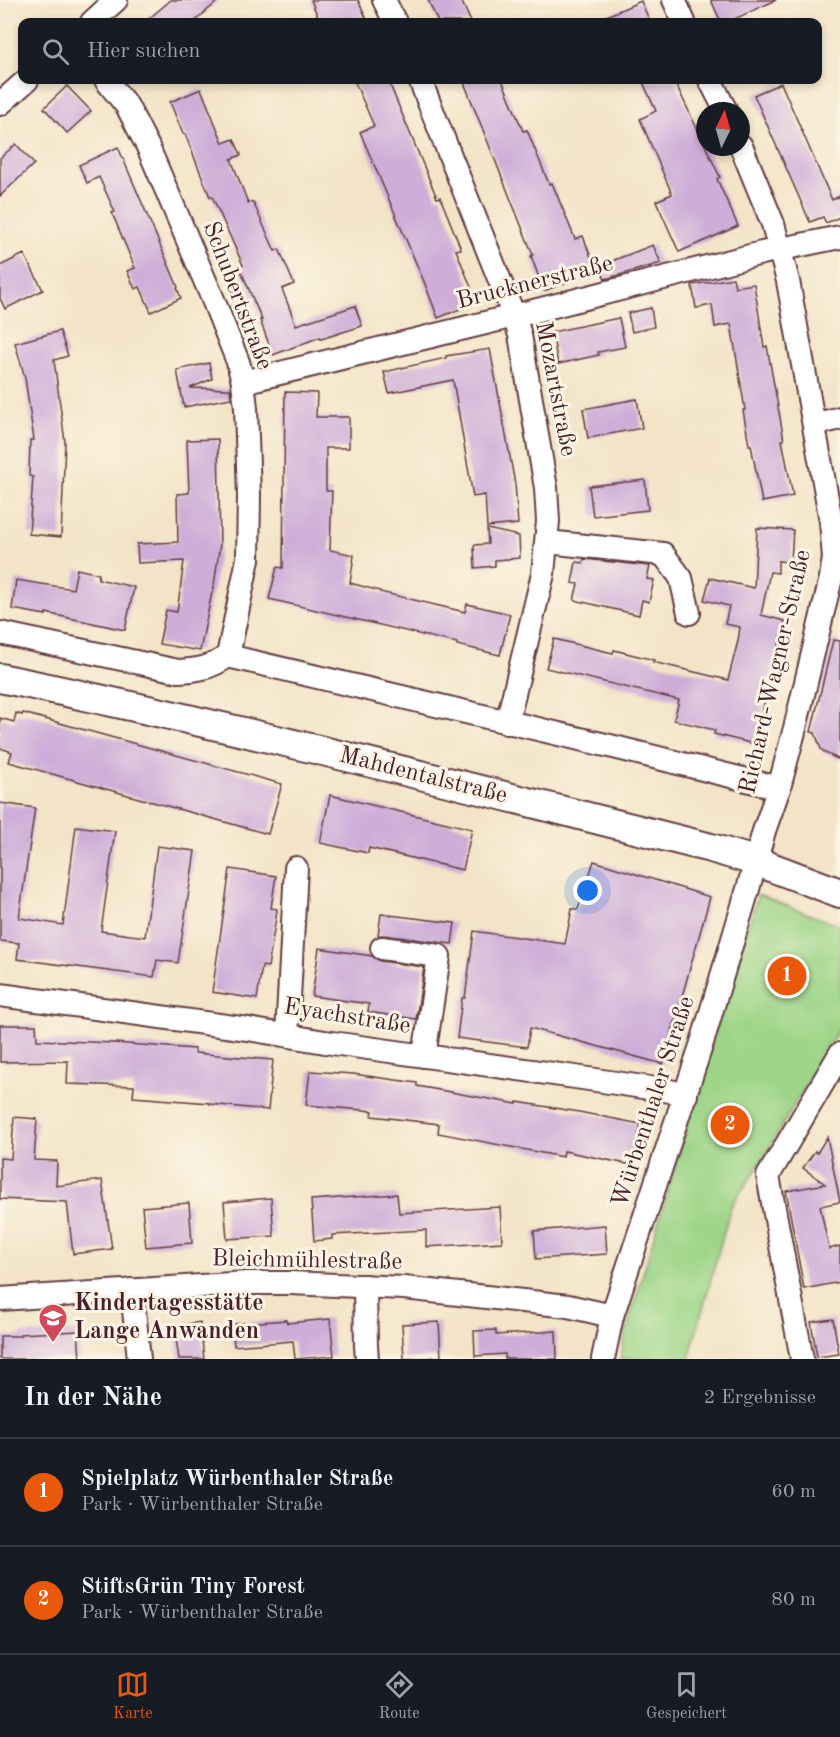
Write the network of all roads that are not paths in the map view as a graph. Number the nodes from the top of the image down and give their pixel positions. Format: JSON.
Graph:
{"nodes":[{"id":1,"x":116,"y":0,"type":"edge"},
{"id":2,"x":384,"y":0,"type":"edge"},
{"id":3,"x":674,"y":0,"type":"edge"},
{"id":4,"x":96,"y":18,"type":"edge"},
{"id":5,"x":393,"y":18,"type":"edge"},
{"id":6,"x":682,"y":18,"type":"edge"},
{"id":7,"x":22,"y":84,"type":"edge"},
{"id":8,"x":109,"y":84,"type":"edge"},
{"id":9,"x":422,"y":84,"type":"edge"},
{"id":10,"x":712,"y":84,"type":"edge"},
{"id":11,"x":721,"y":102,"type":"edge"},
{"id":12,"x":0,"y":104,"type":"edge"},
{"id":13,"x":745,"y":156,"type":"edge"},
{"id":14,"x":840,"y":237,"type":"edge"},
{"id":15,"x":780,"y":249,"type":"junction"},
{"id":16,"x":514,"y":316,"type":"junction"},
{"id":17,"x":243,"y":382,"type":"junction"},
{"id":18,"x":840,"y":418,"type":"edge"},
{"id":19,"x":814,"y":425,"type":"junction"},
{"id":20,"x":547,"y":542,"type":"junction"},
{"id":21,"x":689,"y":613,"type":"dead end"},
{"id":22,"x":0,"y":633,"type":"edge"},
{"id":23,"x":228,"y":656,"type":"junction"},
{"id":24,"x":0,"y":678,"type":"edge"},
{"id":25,"x":507,"y":723,"type":"junction"},
{"id":26,"x":779,"y":788,"type":"junction"},
{"id":27,"x":755,"y":861,"type":"junction"},
{"id":28,"x":296,"y":868,"type":"dead end"},
{"id":29,"x":840,"y":893,"type":"edge"},
{"id":30,"x":382,"y":948,"type":"dead end"},
{"id":31,"x":0,"y":995,"type":"edge"},
{"id":32,"x":287,"y":1035,"type":"junction"},
{"id":33,"x":840,"y":1054,"type":"edge"},
{"id":34,"x":424,"y":1056,"type":"junction"},
{"id":35,"x":686,"y":1095,"type":"junction"},
{"id":36,"x":365,"y":1286,"type":"junction"},
{"id":37,"x":132,"y":1290,"type":"junction"},
{"id":38,"x":0,"y":1299,"type":"edge"},
{"id":39,"x":612,"y":1316,"type":"junction"},
{"id":40,"x":138,"y":1359,"type":"edge"},
{"id":41,"x":367,"y":1359,"type":"edge"},
{"id":42,"x":603,"y":1359,"type":"edge"},
{"id":43,"x":802,"y":1359,"type":"edge"}],
"edges":[{"from":1,"to":4,"type":"street"},
{"from":2,"to":5,"type":"street"},
{"from":3,"to":6,"type":"street"},
{"from":7,"to":12,"type":"street"},
{"from":8,"to":17,"type":"street","name":"Schubertstraße"},
{"from":9,"to":16,"type":"street","name":"Mozartstraße"},
{"from":10,"to":11,"type":"street"},
{"from":13,"to":15,"type":"street","name":"Richard-Wagner-Straße"},
{"from":14,"to":15,"type":"street","name":"Brucknerstraße"},
{"from":15,"to":16,"type":"street","name":"Brucknerstraße"},
{"from":15,"to":19,"type":"street","name":"Richard-Wagner-Straße"},
{"from":16,"to":17,"type":"street","name":"Brucknerstraße"},
{"from":16,"to":20,"type":"street","name":"Mozartstraße"},
{"from":17,"to":23,"type":"street","name":"Schubertstraße"},
{"from":18,"to":19,"type":"street"},
{"from":19,"to":26,"type":"street","name":"Richard-Wagner-Straße"},
{"from":20,"to":21,"type":"street"},
{"from":20,"to":25,"type":"street","name":"Mozartstraße"},
{"from":22,"to":23,"type":"street"},
{"from":23,"to":25,"type":"street"},
{"from":24,"to":27,"type":"main road","name":"Mahdentalstraße"},
{"from":25,"to":26,"type":"street"},
{"from":26,"to":27,"type":"street","name":"Richard-Wagner-Straße"},
{"from":27,"to":29,"type":"main road","name":"Mahdentalstraße"},
{"from":27,"to":35,"type":"street","name":"Würbenthaler Straße"},
{"from":28,"to":32,"type":"street"},
{"from":30,"to":34,"type":"street"},
{"from":31,"to":32,"type":"street","name":"Eyachstraße"},
{"from":32,"to":34,"type":"street","name":"Eyachstraße"},
{"from":33,"to":43,"type":"street"},
{"from":34,"to":35,"type":"street","name":"Eyachstraße"},
{"from":35,"to":39,"type":"street","name":"Würbenthaler Straße"},
{"from":36,"to":37,"type":"street","name":"Bleichmühlestraße"},
{"from":36,"to":39,"type":"street","name":"Bleichmühlestraße"},
{"from":36,"to":41,"type":"street"},
{"from":37,"to":38,"type":"street","name":"Bleichmühlestraße"},
{"from":37,"to":40,"type":"street"},
{"from":39,"to":42,"type":"street","name":"Würbenthaler Straße"}]}
